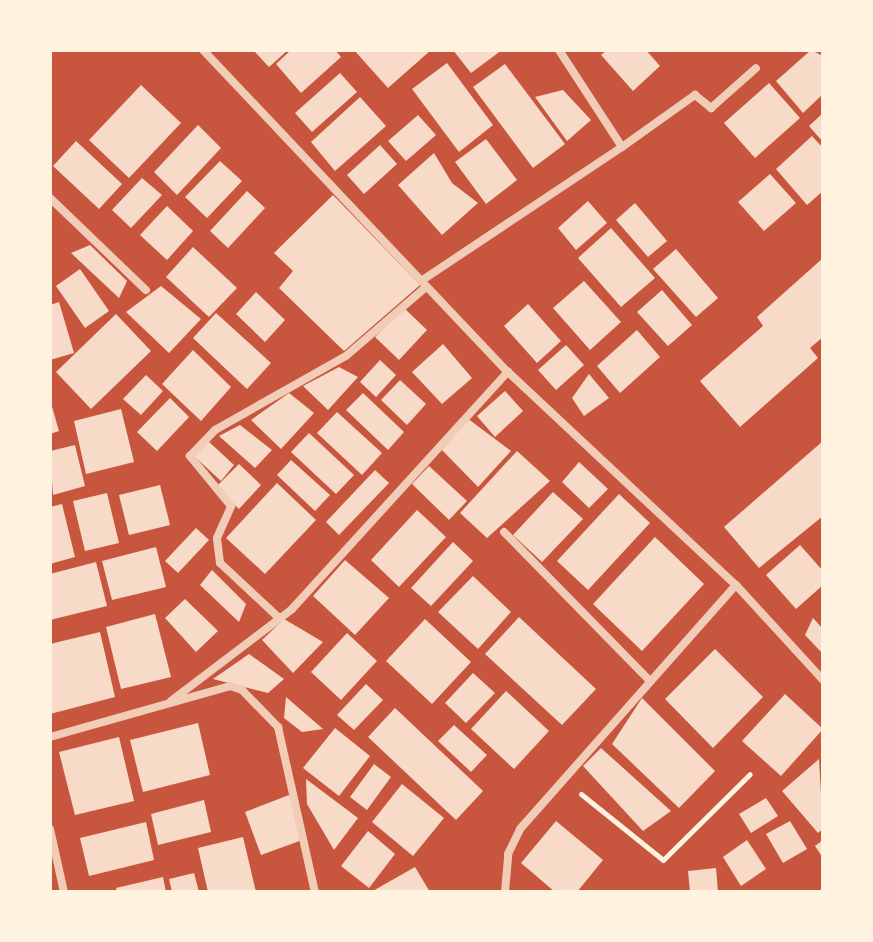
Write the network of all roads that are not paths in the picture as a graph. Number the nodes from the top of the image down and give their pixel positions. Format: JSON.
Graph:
{"nodes":[{"id":1,"x":203,"y":50,"type":"edge"},
{"id":2,"x":559,"y":50,"type":"edge"},
{"id":3,"x":756,"y":68,"type":"dead end"},
{"id":4,"x":622,"y":147,"type":"junction"},
{"id":5,"x":50,"y":198,"type":"edge"},
{"id":6,"x":424,"y":284,"type":"junction"},
{"id":7,"x":146,"y":290,"type":"dead end"},
{"id":8,"x":508,"y":372,"type":"junction"},
{"id":9,"x":504,"y":532,"type":"dead end"},
{"id":10,"x":736,"y":585,"type":"junction"},
{"id":11,"x":278,"y":617,"type":"junction"},
{"id":12,"x":823,"y":680,"type":"edge"},
{"id":13,"x":650,"y":681,"type":"junction"},
{"id":14,"x":171,"y":701,"type":"junction"},
{"id":15,"x":50,"y":737,"type":"edge"},
{"id":16,"x":50,"y":829,"type":"edge"},
{"id":17,"x":64,"y":892,"type":"edge"},
{"id":18,"x":315,"y":892,"type":"edge"},
{"id":19,"x":505,"y":892,"type":"edge"}],
"edges":[{"from":1,"to":6,"type":"street"},
{"from":2,"to":4,"type":"street"},
{"from":3,"to":4,"type":"street"},
{"from":4,"to":6,"type":"street"},
{"from":5,"to":7,"type":"street"},
{"from":6,"to":8,"type":"street"},
{"from":6,"to":11,"type":"street"},
{"from":8,"to":10,"type":"street"},
{"from":8,"to":11,"type":"street"},
{"from":9,"to":13,"type":"street"},
{"from":10,"to":12,"type":"street"},
{"from":10,"to":13,"type":"street"},
{"from":11,"to":14,"type":"street"},
{"from":13,"to":19,"type":"street"},
{"from":14,"to":15,"type":"street"},
{"from":14,"to":18,"type":"street"},
{"from":16,"to":17,"type":"street"}]}
